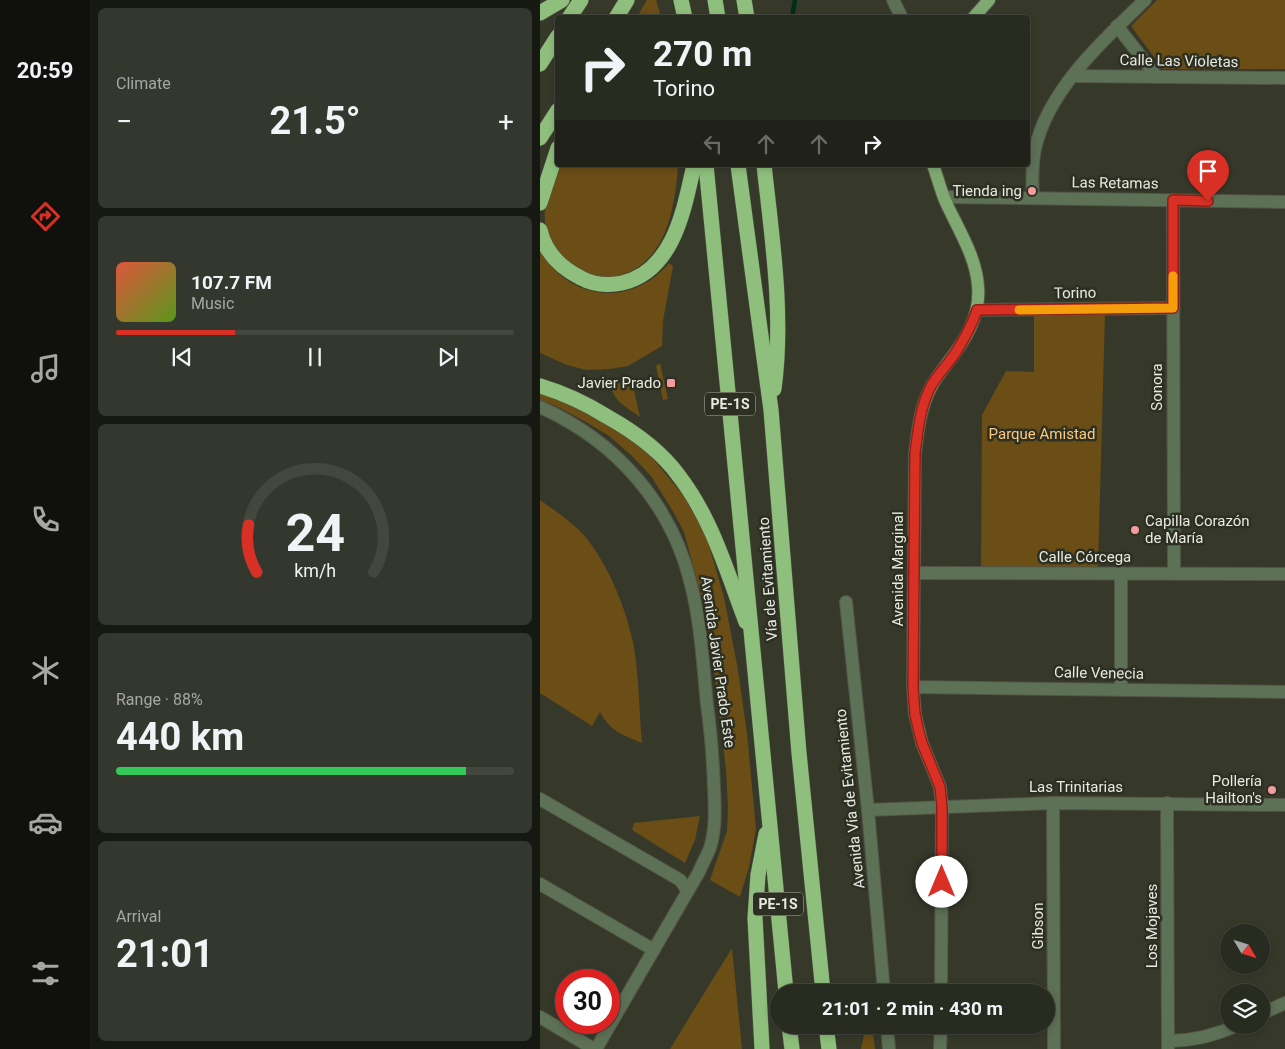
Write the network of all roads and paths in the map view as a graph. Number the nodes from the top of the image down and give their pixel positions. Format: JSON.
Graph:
{"nodes":[{"id":1,"x":562,"y":0,"type":"edge"},
{"id":2,"x":581,"y":0,"type":"edge"},
{"id":3,"x":627,"y":0,"type":"edge"},
{"id":4,"x":681,"y":0,"type":"edge"},
{"id":5,"x":715,"y":0,"type":"edge"},
{"id":6,"x":744,"y":0,"type":"edge"},
{"id":7,"x":893,"y":0,"type":"edge"},
{"id":8,"x":989,"y":0,"type":"edge"},
{"id":9,"x":1145,"y":0,"type":"edge"},
{"id":10,"x":540,"y":13,"type":"edge"},
{"id":11,"x":571,"y":15,"type":"edge"},
{"id":12,"x":618,"y":15,"type":"edge"},
{"id":13,"x":684,"y":15,"type":"edge"},
{"id":14,"x":718,"y":15,"type":"edge"},
{"id":15,"x":746,"y":15,"type":"edge"},
{"id":16,"x":900,"y":15,"type":"edge"},
{"id":17,"x":976,"y":15,"type":"edge"},
{"id":18,"x":1118,"y":26,"type":"junction"},
{"id":19,"x":555,"y":41,"type":"edge"},
{"id":20,"x":540,"y":64,"type":"edge"},
{"id":21,"x":1073,"y":76,"type":"junction"},
{"id":22,"x":1156,"y":77,"type":"junction"},
{"id":23,"x":1285,"y":78,"type":"edge"},
{"id":24,"x":555,"y":115,"type":"edge"},
{"id":25,"x":540,"y":138,"type":"edge"},
{"id":26,"x":555,"y":157,"type":"edge"},
{"id":27,"x":693,"y":167,"type":"edge"},
{"id":28,"x":706,"y":167,"type":"edge"},
{"id":29,"x":738,"y":167,"type":"edge"},
{"id":30,"x":764,"y":167,"type":"edge"},
{"id":31,"x":934,"y":167,"type":"edge"},
{"id":32,"x":944,"y":197,"type":"junction"},
{"id":33,"x":1033,"y":198,"type":"junction"},
{"id":34,"x":1173,"y":200,"type":"junction"},
{"id":35,"x":1285,"y":202,"type":"edge"},
{"id":36,"x":540,"y":203,"type":"edge"},
{"id":37,"x":540,"y":230,"type":"edge"},
{"id":38,"x":1173,"y":308,"type":"junction"},
{"id":39,"x":977,"y":310,"type":"junction"},
{"id":40,"x":540,"y":386,"type":"edge"},
{"id":41,"x":540,"y":408,"type":"edge"},
{"id":42,"x":772,"y":410,"type":"junction"},
{"id":43,"x":915,"y":573,"type":"junction"},
{"id":44,"x":1120,"y":573,"type":"junction"},
{"id":45,"x":1174,"y":573,"type":"junction"},
{"id":46,"x":1285,"y":574,"type":"edge"},
{"id":47,"x":846,"y":602,"type":"dead end"},
{"id":48,"x":753,"y":642,"type":"junction"},
{"id":49,"x":913,"y":687,"type":"junction"},
{"id":50,"x":1121,"y":690,"type":"junction"},
{"id":51,"x":1285,"y":692,"type":"edge"},
{"id":52,"x":540,"y":799,"type":"edge"},
{"id":53,"x":1053,"y":803,"type":"junction"},
{"id":54,"x":1167,"y":803,"type":"junction"},
{"id":55,"x":1285,"y":805,"type":"edge"},
{"id":56,"x":942,"y":807,"type":"junction"},
{"id":57,"x":868,"y":810,"type":"junction"},
{"id":58,"x":770,"y":815,"type":"junction"},
{"id":59,"x":540,"y":884,"type":"edge"},
{"id":60,"x":688,"y":890,"type":"junction"},
{"id":61,"x":654,"y":950,"type":"junction"},
{"id":62,"x":785,"y":984,"type":"edge"},
{"id":63,"x":822,"y":984,"type":"edge"},
{"id":64,"x":883,"y":984,"type":"edge"},
{"id":65,"x":941,"y":984,"type":"edge"},
{"id":66,"x":1285,"y":1003,"type":"edge"},
{"id":67,"x":1270,"y":1010,"type":"edge"},
{"id":68,"x":540,"y":1017,"type":"edge"},
{"id":69,"x":1220,"y":1033,"type":"edge"},
{"id":70,"x":791,"y":1034,"type":"edge"},
{"id":71,"x":827,"y":1034,"type":"edge"},
{"id":72,"x":887,"y":1034,"type":"edge"},
{"id":73,"x":940,"y":1034,"type":"edge"},
{"id":74,"x":1168,"y":1045,"type":"edge"},
{"id":75,"x":595,"y":1049,"type":"edge"},
{"id":76,"x":762,"y":1049,"type":"edge"},
{"id":77,"x":792,"y":1049,"type":"edge"},
{"id":78,"x":829,"y":1049,"type":"edge"},
{"id":79,"x":888,"y":1049,"type":"edge"},
{"id":80,"x":940,"y":1049,"type":"edge"},
{"id":81,"x":1054,"y":1049,"type":"edge"}],
"edges":[{"from":1,"to":10,"type":"highway"},
{"from":2,"to":11,"type":"highway"},
{"from":3,"to":12,"type":"highway"},
{"from":4,"to":13,"type":"highway"},
{"from":5,"to":14,"type":"highway"},
{"from":6,"to":15,"type":"highway"},
{"from":7,"to":16,"type":"street"},
{"from":8,"to":17,"type":"main road"},
{"from":9,"to":18,"type":"street"},
{"from":18,"to":21,"type":"street"},
{"from":18,"to":22,"type":"street"},
{"from":19,"to":20,"type":"highway"},
{"from":21,"to":22,"type":"street","name":"Calle Las Violetas"},
{"from":21,"to":33,"type":"street"},
{"from":22,"to":23,"type":"street","name":"Calle Las Violetas"},
{"from":24,"to":25,"type":"highway"},
{"from":26,"to":36,"type":"highway"},
{"from":27,"to":37,"type":"highway"},
{"from":28,"to":48,"type":"highway","name":"Vía de Evitamiento","number":"PE-1S"},
{"from":29,"to":42,"type":"highway","name":"Vía de Evitamiento","number":"PE-1S"},
{"from":30,"to":42,"type":"highway"},
{"from":31,"to":32,"type":"main road","name":"Avenida Marginal"},
{"from":32,"to":33,"type":"street","name":"Las Retamas"},
{"from":32,"to":39,"type":"main road","name":"Avenida Marginal"},
{"from":33,"to":34,"type":"street","name":"Las Retamas"},
{"from":34,"to":35,"type":"street","name":"Las Retamas"},
{"from":34,"to":38,"type":"street","name":"Sonora"},
{"from":38,"to":39,"type":"street","name":"Torino"},
{"from":38,"to":45,"type":"street","name":"Sonora"},
{"from":39,"to":43,"type":"main road","name":"Avenida Marginal"},
{"from":40,"to":48,"type":"highway"},
{"from":41,"to":60,"type":"street","name":"Avenida Javier Prado Este"},
{"from":42,"to":63,"type":"highway","name":"Vía de Evitamiento","number":"PE-1S"},
{"from":43,"to":44,"type":"street","name":"Calle Córcega"},
{"from":43,"to":49,"type":"main road","name":"Avenida Marginal"},
{"from":44,"to":45,"type":"street","name":"Calle Córcega"},
{"from":44,"to":50,"type":"street"},
{"from":45,"to":46,"type":"street","name":"Calle Córcega"},
{"from":47,"to":57,"type":"street","name":"Avenida Vía de Evitamiento"},
{"from":48,"to":58,"type":"highway","name":"Vía de Evitamiento","number":"PE-1S"},
{"from":49,"to":50,"type":"street","name":"Calle Venecia"},
{"from":49,"to":56,"type":"main road","name":"Avenida Marginal"},
{"from":50,"to":51,"type":"street","name":"Calle Venecia"},
{"from":52,"to":60,"type":"street"},
{"from":53,"to":54,"type":"street","name":"Las Trinitarias"},
{"from":53,"to":56,"type":"street","name":"Las Trinitarias"},
{"from":53,"to":81,"type":"street","name":"Gibson"},
{"from":54,"to":55,"type":"street","name":"Las Trinitarias"},
{"from":54,"to":74,"type":"street","name":"Los Mojaves"},
{"from":56,"to":57,"type":"street","name":"Las Trinitarias"},
{"from":56,"to":65,"type":"street","name":"Avenida Marginal"},
{"from":57,"to":64,"type":"street","name":"Avenida Vía de Evitamiento"},
{"from":58,"to":62,"type":"highway","name":"Vía de Evitamiento","number":"PE-1S"},
{"from":58,"to":76,"type":"highway"},
{"from":59,"to":61,"type":"street"},
{"from":60,"to":61,"type":"street","name":"Avenida Javier Prado Este"},
{"from":61,"to":75,"type":"street","name":"Avenida Javier Prado Este"},
{"from":66,"to":67,"type":"street"},
{"from":68,"to":75,"type":"street"},
{"from":69,"to":74,"type":"street"},
{"from":70,"to":77,"type":"highway"},
{"from":71,"to":78,"type":"highway"},
{"from":72,"to":79,"type":"street"},
{"from":73,"to":80,"type":"street"}]}
